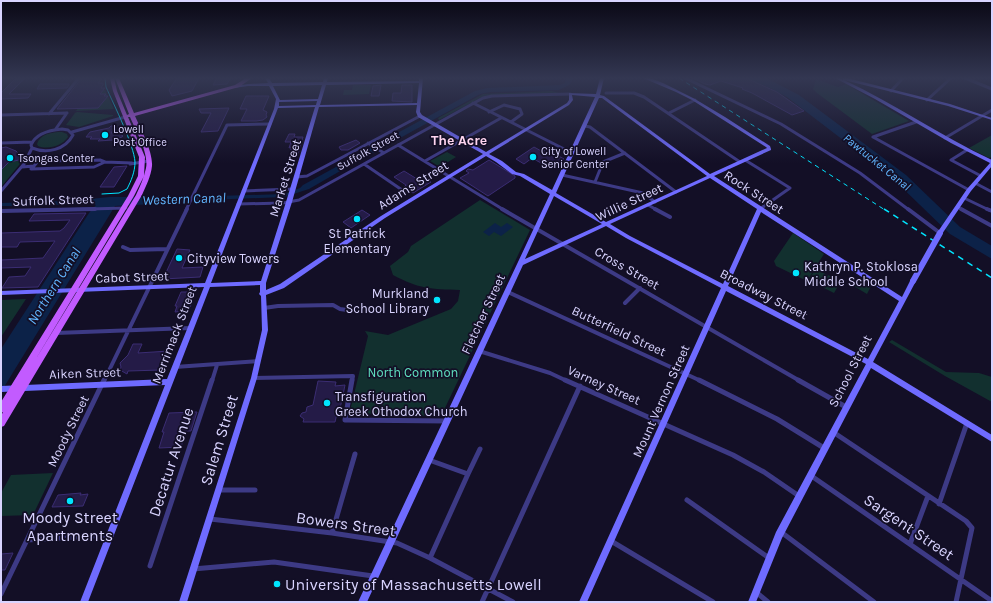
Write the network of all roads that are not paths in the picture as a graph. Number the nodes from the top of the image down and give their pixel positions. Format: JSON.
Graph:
{"nodes":[{"id":1,"x":56,"y":106,"type":"edge"},
{"id":2,"x":121,"y":106,"type":"edge"},
{"id":3,"x":128,"y":106,"type":"edge"},
{"id":4,"x":163,"y":106,"type":"edge"},
{"id":5,"x":312,"y":106,"type":"edge"},
{"id":6,"x":318,"y":106,"type":"edge"},
{"id":7,"x":418,"y":106,"type":"edge"},
{"id":8,"x":467,"y":106,"type":"edge"},
{"id":9,"x":479,"y":106,"type":"edge"},
{"id":10,"x":499,"y":106,"type":"edge"},
{"id":11,"x":512,"y":106,"type":"edge"},
{"id":12,"x":564,"y":106,"type":"edge"},
{"id":13,"x":594,"y":106,"type":"edge"},
{"id":14,"x":615,"y":106,"type":"edge"},
{"id":15,"x":658,"y":106,"type":"edge"},
{"id":16,"x":683,"y":106,"type":"edge"},
{"id":17,"x":705,"y":106,"type":"edge"},
{"id":18,"x":744,"y":106,"type":"edge"},
{"id":19,"x":889,"y":106,"type":"edge"},
{"id":20,"x":951,"y":106,"type":"edge"},
{"id":21,"x":276,"y":107,"type":"joint"},
{"id":22,"x":992,"y":110,"type":"edge"},
{"id":23,"x":489,"y":112,"type":"junction"},
{"id":24,"x":669,"y":113,"type":"junction"},
{"id":25,"x":49,"y":114,"type":"junction"},
{"id":26,"x":1,"y":115,"type":"edge"},
{"id":27,"x":132,"y":115,"type":"junction"},
{"id":28,"x":983,"y":115,"type":"junction"},
{"id":29,"x":421,"y":116,"type":"junction"},
{"id":30,"x":125,"y":117,"type":"junction"},
{"id":31,"x":501,"y":118,"type":"junction"},
{"id":32,"x":992,"y":118,"type":"edge"},
{"id":33,"x":511,"y":122,"type":"junction"},
{"id":34,"x":916,"y":122,"type":"junction"},
{"id":35,"x":270,"y":124,"type":"junction"},
{"id":36,"x":433,"y":124,"type":"junction"},
{"id":37,"x":585,"y":126,"type":"junction"},
{"id":38,"x":56,"y":130,"type":"junction"},
{"id":39,"x":525,"y":130,"type":"junction"},
{"id":40,"x":72,"y":133,"type":"junction"},
{"id":41,"x":944,"y":138,"type":"junction"},
{"id":42,"x":143,"y":139,"type":"junction"},
{"id":43,"x":462,"y":140,"type":"junction"},
{"id":44,"x":136,"y":141,"type":"junction"},
{"id":45,"x":32,"y":142,"type":"junction"},
{"id":46,"x":560,"y":142,"type":"dead end"},
{"id":47,"x":1,"y":143,"type":"edge"},
{"id":48,"x":129,"y":143,"type":"dead end"},
{"id":49,"x":368,"y":143,"type":"junction"},
{"id":50,"x":398,"y":145,"type":"junction"},
{"id":51,"x":555,"y":145,"type":"junction"},
{"id":52,"x":32,"y":148,"type":"junction"},
{"id":53,"x":967,"y":150,"type":"junction"},
{"id":54,"x":44,"y":151,"type":"junction"},
{"id":55,"x":384,"y":153,"type":"junction"},
{"id":56,"x":572,"y":153,"type":"junction"},
{"id":57,"x":625,"y":153,"type":"junction"},
{"id":58,"x":485,"y":154,"type":"junction"},
{"id":59,"x":28,"y":158,"type":"junction"},
{"id":60,"x":149,"y":161,"type":"junction"},
{"id":61,"x":425,"y":161,"type":"junction"},
{"id":62,"x":742,"y":161,"type":"junction"},
{"id":63,"x":105,"y":162,"type":"junction"},
{"id":64,"x":142,"y":162,"type":"junction"},
{"id":65,"x":992,"y":163,"type":"edge"},
{"id":66,"x":364,"y":164,"type":"junction"},
{"id":67,"x":34,"y":166,"type":"junction"},
{"id":68,"x":23,"y":167,"type":"junction"},
{"id":69,"x":562,"y":175,"type":"junction"},
{"id":70,"x":448,"y":176,"type":"junction"},
{"id":71,"x":710,"y":176,"type":"junction"},
{"id":72,"x":981,"y":176,"type":"junction"},
{"id":73,"x":297,"y":177,"type":"junction"},
{"id":74,"x":595,"y":182,"type":"junction"},
{"id":75,"x":975,"y":183,"type":"junction"},
{"id":76,"x":293,"y":189,"type":"junction"},
{"id":77,"x":969,"y":190,"type":"junction"},
{"id":78,"x":1,"y":191,"type":"edge"},
{"id":79,"x":405,"y":192,"type":"dead end"},
{"id":80,"x":676,"y":192,"type":"junction"},
{"id":81,"x":992,"y":192,"type":"edge"},
{"id":82,"x":243,"y":193,"type":"junction"},
{"id":83,"x":552,"y":193,"type":"junction"},
{"id":84,"x":134,"y":197,"type":"junction"},
{"id":85,"x":964,"y":198,"type":"junction"},
{"id":86,"x":290,"y":200,"type":"junction"},
{"id":87,"x":655,"y":202,"type":"junction"},
{"id":88,"x":239,"y":203,"type":"junction"},
{"id":89,"x":648,"y":205,"type":"junction"},
{"id":90,"x":128,"y":206,"type":"junction"},
{"id":91,"x":958,"y":207,"type":"junction"},
{"id":92,"x":760,"y":209,"type":"junction"},
{"id":93,"x":1,"y":211,"type":"edge"},
{"id":94,"x":992,"y":211,"type":"edge"},
{"id":95,"x":670,"y":216,"type":"dead end"},
{"id":96,"x":606,"y":224,"type":"junction"},
{"id":97,"x":992,"y":226,"type":"edge"},
{"id":98,"x":537,"y":229,"type":"junction"},
{"id":99,"x":940,"y":233,"type":"junction"},
{"id":100,"x":563,"y":244,"type":"junction"},
{"id":101,"x":123,"y":247,"type":"dead end"},
{"id":102,"x":167,"y":249,"type":"junction"},
{"id":103,"x":521,"y":263,"type":"junction"},
{"id":104,"x":263,"y":283,"type":"junction"},
{"id":105,"x":207,"y":285,"type":"junction"},
{"id":106,"x":149,"y":287,"type":"junction"},
{"id":107,"x":724,"y":287,"type":"junction"},
{"id":108,"x":640,"y":288,"type":"junction"},
{"id":109,"x":82,"y":290,"type":"junction"},
{"id":110,"x":74,"y":291,"type":"junction"},
{"id":111,"x":508,"y":292,"type":"junction"},
{"id":112,"x":1,"y":293,"type":"edge"},
{"id":113,"x":262,"y":294,"type":"junction"},
{"id":114,"x":902,"y":300,"type":"junction"},
{"id":115,"x":626,"y":303,"type":"dead end"},
{"id":116,"x":264,"y":308,"type":"junction"},
{"id":117,"x":347,"y":310,"type":"dead end"},
{"id":118,"x":708,"y":327,"type":"junction"},
{"id":119,"x":190,"y":328,"type":"junction"},
{"id":120,"x":128,"y":330,"type":"junction"},
{"id":121,"x":56,"y":333,"type":"junction"},
{"id":122,"x":479,"y":352,"type":"junction"},
{"id":123,"x":258,"y":361,"type":"junction"},
{"id":124,"x":869,"y":363,"type":"junction"},
{"id":125,"x":217,"y":365,"type":"junction"},
{"id":126,"x":175,"y":367,"type":"junction"},
{"id":127,"x":687,"y":375,"type":"junction"},
{"id":128,"x":254,"y":378,"type":"junction"},
{"id":129,"x":169,"y":382,"type":"junction"},
{"id":130,"x":102,"y":385,"type":"junction"},
{"id":131,"x":580,"y":386,"type":"junction"},
{"id":132,"x":13,"y":388,"type":"junction"},
{"id":133,"x":22,"y":388,"type":"junction"},
{"id":134,"x":2,"y":389,"type":"edge"},
{"id":135,"x":846,"y":407,"type":"junction"},
{"id":136,"x":1,"y":409,"type":"edge"},
{"id":137,"x":447,"y":422,"type":"junction"},
{"id":138,"x":1,"y":423,"type":"edge"},
{"id":139,"x":967,"y":423,"type":"junction"},
{"id":140,"x":664,"y":424,"type":"junction"},
{"id":141,"x":833,"y":432,"type":"junction"},
{"id":142,"x":992,"y":439,"type":"edge"},
{"id":143,"x":824,"y":448,"type":"junction"},
{"id":144,"x":480,"y":449,"type":"dead end"},
{"id":145,"x":355,"y":454,"type":"dead end"},
{"id":146,"x":429,"y":460,"type":"junction"},
{"id":147,"x":468,"y":474,"type":"junction"},
{"id":148,"x":810,"y":475,"type":"junction"},
{"id":149,"x":219,"y":490,"type":"junction"},
{"id":150,"x":255,"y":490,"type":"dead end"},
{"id":151,"x":799,"y":496,"type":"junction"},
{"id":152,"x":928,"y":496,"type":"junction"},
{"id":153,"x":687,"y":500,"type":"dead end"},
{"id":154,"x":939,"y":504,"type":"junction"},
{"id":155,"x":210,"y":520,"type":"junction"},
{"id":156,"x":781,"y":532,"type":"junction"},
{"id":157,"x":332,"y":533,"type":"junction"},
{"id":158,"x":110,"y":535,"type":"junction"},
{"id":159,"x":27,"y":540,"type":"junction"},
{"id":160,"x":611,"y":541,"type":"junction"},
{"id":161,"x":390,"y":542,"type":"junction"},
{"id":162,"x":910,"y":544,"type":"junction"},
{"id":163,"x":430,"y":558,"type":"junction"},
{"id":164,"x":769,"y":558,"type":"junction"},
{"id":165,"x":150,"y":566,"type":"dead end"},
{"id":166,"x":194,"y":569,"type":"junction"},
{"id":167,"x":373,"y":576,"type":"junction"},
{"id":168,"x":962,"y":579,"type":"junction"},
{"id":169,"x":488,"y":589,"type":"junction"},
{"id":170,"x":756,"y":592,"type":"junction"},
{"id":171,"x":1,"y":594,"type":"edge"},
{"id":172,"x":992,"y":601,"type":"edge"},
{"id":173,"x":84,"y":602,"type":"edge"},
{"id":174,"x":183,"y":602,"type":"edge"},
{"id":175,"x":362,"y":602,"type":"edge"},
{"id":176,"x":482,"y":602,"type":"edge"},
{"id":177,"x":513,"y":602,"type":"edge"},
{"id":178,"x":583,"y":602,"type":"edge"},
{"id":179,"x":713,"y":602,"type":"edge"},
{"id":180,"x":752,"y":602,"type":"edge"},
{"id":181,"x":768,"y":602,"type":"edge"},
{"id":182,"x":874,"y":602,"type":"edge"},
{"id":183,"x":956,"y":602,"type":"edge"}],
"edges":[{"from":1,"to":25,"type":"street"},
{"from":2,"to":30,"type":"main road"},
{"from":3,"to":27,"type":"main road"},
{"from":4,"to":27,"type":"main road"},
{"from":5,"to":21,"type":"main road"},
{"from":6,"to":73,"type":"main road","name":"Market Street"},
{"from":7,"to":29,"type":"main road"},
{"from":8,"to":36,"type":"street","name":"Suffolk Street"},
{"from":9,"to":23,"type":"street"},
{"from":10,"to":23,"type":"street"},
{"from":11,"to":33,"type":"street"},
{"from":12,"to":39,"type":"main road","name":"Adams Street"},
{"from":13,"to":37,"type":"main road","name":"Fletcher Street"},
{"from":14,"to":71,"type":"main road","name":"Rock Street"},
{"from":15,"to":24,"type":"street"},
{"from":16,"to":24,"type":"street"},
{"from":17,"to":62,"type":"main road","name":"Willie Street"},
{"from":18,"to":99,"type":"street"},
{"from":19,"to":34,"type":"main road"},
{"from":20,"to":28,"type":"main road"},
{"from":21,"to":35,"type":"main road","name":"Merrimack Street"},
{"from":22,"to":28,"type":"street"},
{"from":23,"to":31,"type":"street"},
{"from":24,"to":62,"type":"street"},
{"from":25,"to":26,"type":"street"},
{"from":25,"to":38,"type":"street"},
{"from":27,"to":30,"type":"main road"},
{"from":27,"to":42,"type":"main road"},
{"from":28,"to":32,"type":"main road"},
{"from":28,"to":41,"type":"street"},
{"from":29,"to":36,"type":"main road","name":"Broadway Street"},
{"from":29,"to":49,"type":"street"},
{"from":30,"to":40,"type":"street"},
{"from":30,"to":44,"type":"main road"},
{"from":31,"to":33,"type":"street"},
{"from":31,"to":43,"type":"street"},
{"from":33,"to":39,"type":"street"},
{"from":34,"to":41,"type":"main road"},
{"from":34,"to":77,"type":"street"},
{"from":35,"to":82,"type":"main road","name":"Merrimack Street"},
{"from":35,"to":102,"type":"street","name":"Moody Street"},
{"from":36,"to":43,"type":"main road","name":"Broadway Street"},
{"from":36,"to":50,"type":"street","name":"Suffolk Street"},
{"from":37,"to":56,"type":"main road","name":"Fletcher Street"},
{"from":37,"to":57,"type":"street"},
{"from":38,"to":40,"type":"street"},
{"from":38,"to":45,"type":"street"},
{"from":39,"to":51,"type":"street"},
{"from":39,"to":58,"type":"main road","name":"Adams Street"},
{"from":40,"to":54,"type":"street"},
{"from":41,"to":53,"type":"main road"},
{"from":42,"to":44,"type":"street"},
{"from":42,"to":60,"type":"main road"},
{"from":43,"to":58,"type":"main road","name":"Broadway Street"},
{"from":43,"to":61,"type":"street"},
{"from":44,"to":48,"type":"street"},
{"from":44,"to":64,"type":"main road"},
{"from":45,"to":47,"type":"street"},
{"from":45,"to":52,"type":"street"},
{"from":46,"to":51,"type":"street"},
{"from":49,"to":55,"type":"street"},
{"from":49,"to":73,"type":"street"},
{"from":50,"to":55,"type":"street","name":"Suffolk Street"},
{"from":50,"to":61,"type":"street","name":"Cross Street"},
{"from":51,"to":56,"type":"street"},
{"from":52,"to":54,"type":"street"},
{"from":52,"to":59,"type":"street"},
{"from":53,"to":65,"type":"main road"},
{"from":53,"to":72,"type":"street"},
{"from":54,"to":59,"type":"street"},
{"from":55,"to":66,"type":"street","name":"Suffolk Street"},
{"from":56,"to":69,"type":"main road","name":"Fletcher Street"},
{"from":57,"to":74,"type":"street"},
{"from":57,"to":80,"type":"street"},
{"from":58,"to":70,"type":"main road","name":"Adams Street"},
{"from":58,"to":83,"type":"main road","name":"Broadway Street"},
{"from":59,"to":68,"type":"street"},
{"from":60,"to":64,"type":"street"},
{"from":60,"to":84,"type":"main road"},
{"from":61,"to":70,"type":"street","name":"Cross Street"},
{"from":62,"to":71,"type":"main road","name":"Willie Street"},
{"from":62,"to":92,"type":"street"},
{"from":63,"to":64,"type":"street"},
{"from":63,"to":67,"type":"street"},
{"from":63,"to":67,"type":"street"},
{"from":64,"to":84,"type":"main road"},
{"from":65,"to":72,"type":"main road","name":"School Street"},
{"from":66,"to":79,"type":"street"},
{"from":66,"to":86,"type":"street","name":"Suffolk Street"},
{"from":67,"to":68,"type":"street"},
{"from":68,"to":78,"type":"street"},
{"from":69,"to":74,"type":"street"},
{"from":69,"to":83,"type":"main road","name":"Fletcher Street"},
{"from":70,"to":98,"type":"street","name":"Cross Street"},
{"from":70,"to":113,"type":"main road","name":"Adams Street"},
{"from":71,"to":80,"type":"main road","name":"Willie Street"},
{"from":71,"to":92,"type":"main road","name":"Rock Street"},
{"from":72,"to":75,"type":"main road","name":"School Street"},
{"from":73,"to":76,"type":"main road","name":"Market Street"},
{"from":74,"to":87,"type":"street"},
{"from":75,"to":77,"type":"main road","name":"School Street"},
{"from":75,"to":81,"type":"street"},
{"from":76,"to":82,"type":"street"},
{"from":76,"to":86,"type":"main road","name":"Market Street"},
{"from":77,"to":85,"type":"main road","name":"School Street"},
{"from":80,"to":87,"type":"main road","name":"Willie Street"},
{"from":82,"to":88,"type":"main road","name":"Merrimack Street"},
{"from":83,"to":96,"type":"main road","name":"Broadway Street"},
{"from":83,"to":98,"type":"main road","name":"Fletcher Street"},
{"from":84,"to":90,"type":"main road"},
{"from":85,"to":91,"type":"main road","name":"School Street"},
{"from":85,"to":94,"type":"street"},
{"from":86,"to":88,"type":"street","name":"Suffolk Street"},
{"from":86,"to":104,"type":"main road","name":"Market Street"},
{"from":87,"to":89,"type":"main road","name":"Willie Street"},
{"from":88,"to":105,"type":"main road","name":"Merrimack Street"},
{"from":89,"to":95,"type":"street"},
{"from":89,"to":96,"type":"main road","name":"Willie Street"},
{"from":90,"to":93,"type":"street","name":"Suffolk Street"},
{"from":90,"to":109,"type":"main road"},
{"from":90,"to":110,"type":"main road"},
{"from":91,"to":97,"type":"street"},
{"from":91,"to":99,"type":"main road","name":"School Street"},
{"from":92,"to":107,"type":"main road","name":"Mount Vernon Street"},
{"from":92,"to":114,"type":"main road","name":"Rock Street"},
{"from":96,"to":100,"type":"main road","name":"Willie Street"},
{"from":96,"to":107,"type":"main road","name":"Broadway Street"},
{"from":98,"to":100,"type":"street","name":"Cross Street"},
{"from":98,"to":103,"type":"main road","name":"Fletcher Street"},
{"from":99,"to":114,"type":"main road","name":"School Street","bridge":true},
{"from":100,"to":103,"type":"main road","name":"Willie Street"},
{"from":100,"to":108,"type":"street","name":"Cross Street"},
{"from":101,"to":102,"type":"street"},
{"from":102,"to":106,"type":"street","name":"Moody Street"},
{"from":103,"to":111,"type":"main road","name":"Fletcher Street"},
{"from":104,"to":105,"type":"main road","name":"Cabot Street"},
{"from":104,"to":113,"type":"main road","name":"Salem Street"},
{"from":105,"to":106,"type":"main road","name":"Cabot Street"},
{"from":105,"to":119,"type":"main road","name":"Merrimack Street"},
{"from":106,"to":109,"type":"main road","name":"Cabot Street"},
{"from":106,"to":120,"type":"street","name":"Moody Street"},
{"from":107,"to":118,"type":"main road","name":"Mount Vernon Street"},
{"from":107,"to":124,"type":"main road","name":"Broadway Street"},
{"from":108,"to":115,"type":"street"},
{"from":108,"to":118,"type":"street","name":"Cross Street"},
{"from":109,"to":110,"type":"main road","name":"Cabot Street"},
{"from":109,"to":121,"type":"main road"},
{"from":110,"to":112,"type":"main road","name":"Cabot Street"},
{"from":110,"to":132,"type":"main road"},
{"from":111,"to":122,"type":"main road","name":"Fletcher Street"},
{"from":111,"to":127,"type":"street","name":"Butterfield Street"},
{"from":113,"to":116,"type":"main road","name":"Salem Street"},
{"from":114,"to":124,"type":"main road","name":"School Street"},
{"from":116,"to":117,"type":"street"},
{"from":116,"to":123,"type":"main road","name":"Salem Street"},
{"from":118,"to":127,"type":"main road","name":"Mount Vernon Street"},
{"from":118,"to":135,"type":"street","name":"Cross Street"},
{"from":119,"to":120,"type":"street"},
{"from":119,"to":126,"type":"main road","name":"Merrimack Street"},
{"from":120,"to":121,"type":"street"},
{"from":120,"to":130,"type":"street","name":"Moody Street"},
{"from":121,"to":133,"type":"main road"},
{"from":122,"to":131,"type":"street","name":"Varney Street"},
{"from":122,"to":137,"type":"main road","name":"Fletcher Street"},
{"from":123,"to":125,"type":"street"},
{"from":123,"to":128,"type":"main road","name":"Salem Street"},
{"from":124,"to":135,"type":"main road","name":"School Street"},
{"from":124,"to":139,"type":"main road","name":"Broadway Street"},
{"from":125,"to":126,"type":"street"},
{"from":125,"to":165,"type":"street","name":"Decatur Avenue"},
{"from":126,"to":129,"type":"main road","name":"Merrimack Street"},
{"from":127,"to":140,"type":"main road","name":"Mount Vernon Street"},
{"from":127,"to":143,"type":"street","name":"Butterfield Street"},
{"from":128,"to":137,"type":"street"},
{"from":128,"to":149,"type":"main road","name":"Salem Street"},
{"from":129,"to":130,"type":"main road","name":"Aiken Street"},
{"from":129,"to":158,"type":"main road","name":"Merrimack Street"},
{"from":130,"to":133,"type":"main road","name":"Aiken Street"},
{"from":130,"to":159,"type":"street","name":"Moody Street"},
{"from":131,"to":140,"type":"street","name":"Varney Street"},
{"from":131,"to":169,"type":"street"},
{"from":132,"to":133,"type":"main road","name":"Aiken Street"},
{"from":132,"to":134,"type":"main road","name":"Aiken Street"},
{"from":132,"to":136,"type":"main road"},
{"from":133,"to":138,"type":"main road"},
{"from":135,"to":141,"type":"main road","name":"School Street"},
{"from":137,"to":146,"type":"main road","name":"Fletcher Street"},
{"from":139,"to":142,"type":"main road","name":"Broadway Street"},
{"from":139,"to":154,"type":"street"},
{"from":140,"to":151,"type":"street","name":"Varney Street"},
{"from":140,"to":160,"type":"main road","name":"Mount Vernon Street"},
{"from":141,"to":143,"type":"main road","name":"School Street"},
{"from":141,"to":152,"type":"street"},
{"from":143,"to":148,"type":"main road","name":"School Street"},
{"from":144,"to":147,"type":"street"},
{"from":145,"to":157,"type":"street"},
{"from":146,"to":147,"type":"street"},
{"from":146,"to":161,"type":"main road","name":"Fletcher Street"},
{"from":147,"to":163,"type":"street"},
{"from":148,"to":151,"type":"main road","name":"School Street"},
{"from":148,"to":162,"type":"street","name":"Sargent Street"},
{"from":149,"to":150,"type":"street"},
{"from":149,"to":155,"type":"main road","name":"Salem Street"},
{"from":151,"to":156,"type":"main road","name":"School Street"},
{"from":152,"to":154,"type":"street"},
{"from":152,"to":162,"type":"street"},
{"from":153,"to":164,"type":"street"},
{"from":154,"to":168,"type":"street"},
{"from":155,"to":157,"type":"street","name":"Bowers Street"},
{"from":155,"to":166,"type":"main road","name":"Salem Street"},
{"from":156,"to":164,"type":"main road","name":"School Street"},
{"from":156,"to":182,"type":"street"},
{"from":157,"to":161,"type":"street","name":"Bowers Street"},
{"from":158,"to":159,"type":"street"},
{"from":158,"to":173,"type":"main road","name":"Merrimack Street"},
{"from":159,"to":171,"type":"street","name":"Moody Street"},
{"from":160,"to":178,"type":"main road","name":"Mount Vernon Street"},
{"from":160,"to":179,"type":"street"},
{"from":161,"to":163,"type":"street","name":"Bowers Street"},
{"from":161,"to":167,"type":"main road","name":"Fletcher Street"},
{"from":162,"to":168,"type":"street","name":"Sargent Street"},
{"from":163,"to":169,"type":"street","name":"Bowers Street"},
{"from":164,"to":170,"type":"main road","name":"School Street"},
{"from":166,"to":167,"type":"street"},
{"from":166,"to":174,"type":"main road","name":"Salem Street"},
{"from":167,"to":175,"type":"main road","name":"Fletcher Street"},
{"from":168,"to":172,"type":"street","name":"Sargent Street"},
{"from":168,"to":183,"type":"street"},
{"from":169,"to":176,"type":"street"},
{"from":169,"to":177,"type":"street","name":"Bowers Street"},
{"from":170,"to":180,"type":"main road","name":"School Street"},
{"from":170,"to":181,"type":"street"}]}
